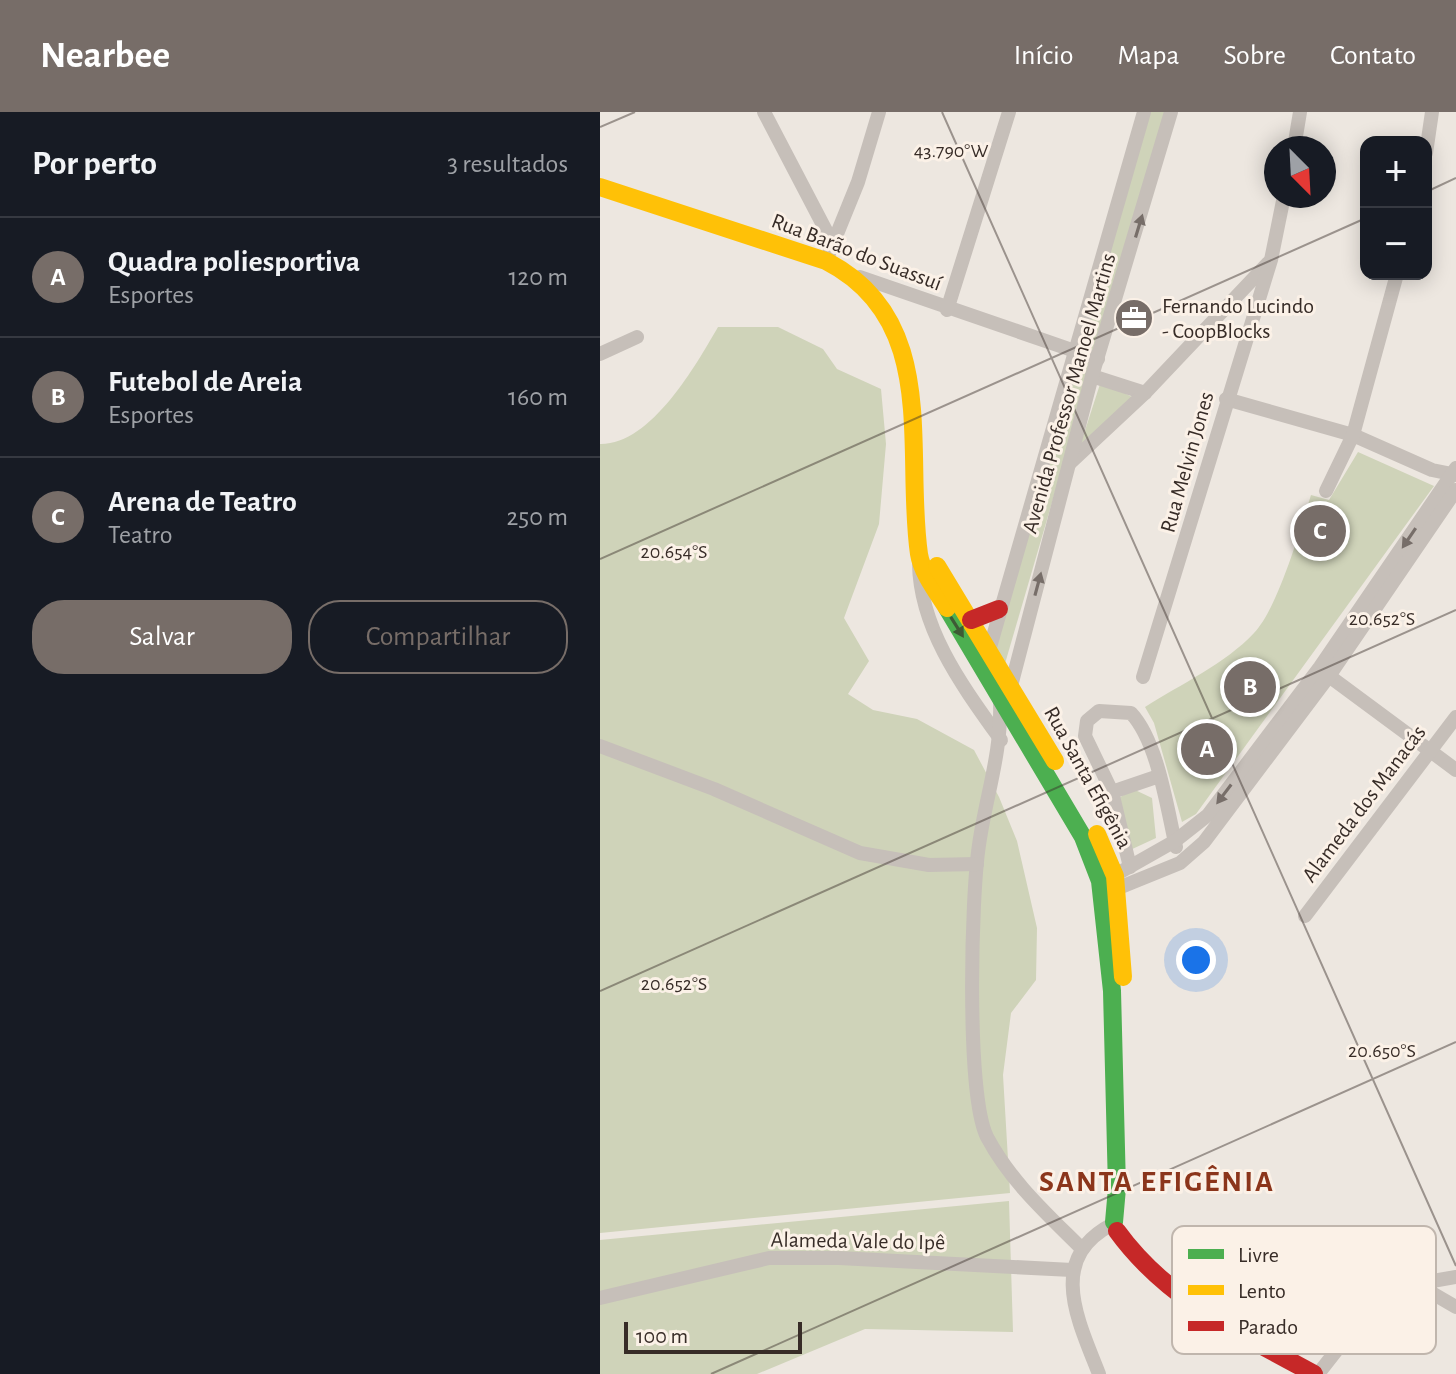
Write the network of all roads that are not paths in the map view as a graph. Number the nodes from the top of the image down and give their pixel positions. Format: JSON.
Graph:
{"nodes":[{"id":1,"x":764,"y":112,"type":"edge"},
{"id":2,"x":879,"y":112,"type":"edge"},
{"id":3,"x":1009,"y":112,"type":"edge"},
{"id":4,"x":1144,"y":112,"type":"edge"},
{"id":5,"x":1171,"y":112,"type":"edge"},
{"id":6,"x":1300,"y":112,"type":"edge"},
{"id":7,"x":1432,"y":112,"type":"edge"},
{"id":8,"x":1296,"y":136,"type":"edge"},
{"id":9,"x":1428,"y":136,"type":"edge"},
{"id":10,"x":600,"y":187,"type":"edge"},
{"id":11,"x":1282,"y":208,"type":"edge"},
{"id":12,"x":830,"y":253,"type":"junction"},
{"id":13,"x":1271,"y":260,"type":"junction"},
{"id":14,"x":855,"y":276,"type":"junction"},
{"id":15,"x":1395,"y":280,"type":"edge"},
{"id":16,"x":947,"y":310,"type":"junction"},
{"id":17,"x":637,"y":337,"type":"dead end"},
{"id":18,"x":1074,"y":353,"type":"junction"},
{"id":19,"x":600,"y":354,"type":"edge"},
{"id":20,"x":1098,"y":359,"type":"junction"},
{"id":21,"x":1092,"y":376,"type":"junction"},
{"id":22,"x":1145,"y":393,"type":"junction"},
{"id":23,"x":1226,"y":399,"type":"junction"},
{"id":24,"x":1353,"y":435,"type":"junction"},
{"id":25,"x":1069,"y":464,"type":"junction"},
{"id":26,"x":1453,"y":482,"type":"edge"},
{"id":27,"x":1326,"y":491,"type":"dead end"},
{"id":28,"x":919,"y":530,"type":"junction"},
{"id":29,"x":919,"y":556,"type":"junction"},
{"id":30,"x":999,"y":609,"type":"junction"},
{"id":31,"x":971,"y":620,"type":"junction"},
{"id":32,"x":989,"y":652,"type":"junction"},
{"id":33,"x":984,"y":670,"type":"junction"},
{"id":34,"x":1329,"y":676,"type":"junction"},
{"id":35,"x":1143,"y":677,"type":"dead end"},
{"id":36,"x":1005,"y":691,"type":"junction"},
{"id":37,"x":1456,"y":717,"type":"edge"},
{"id":38,"x":1001,"y":740,"type":"junction"},
{"id":39,"x":600,"y":746,"type":"edge"},
{"id":40,"x":1431,"y":750,"type":"junction"},
{"id":41,"x":1456,"y":770,"type":"edge"},
{"id":42,"x":1159,"y":776,"type":"junction"},
{"id":43,"x":1112,"y":792,"type":"junction"},
{"id":44,"x":1175,"y":841,"type":"junction"},
{"id":45,"x":1180,"y":863,"type":"junction"},
{"id":46,"x":977,"y":864,"type":"junction"},
{"id":47,"x":1113,"y":881,"type":"junction"},
{"id":48,"x":1305,"y":916,"type":"dead end"},
{"id":49,"x":1117,"y":1226,"type":"junction"},
{"id":50,"x":1081,"y":1248,"type":"junction"},
{"id":51,"x":1072,"y":1270,"type":"junction"},
{"id":52,"x":1456,"y":1277,"type":"edge"},
{"id":53,"x":1436,"y":1279,"type":"edge"},
{"id":54,"x":1172,"y":1284,"type":"edge"},
{"id":55,"x":1436,"y":1295,"type":"edge"},
{"id":56,"x":600,"y":1298,"type":"edge"},
{"id":57,"x":1456,"y":1307,"type":"edge"},
{"id":58,"x":1281,"y":1354,"type":"edge"},
{"id":59,"x":1332,"y":1354,"type":"edge"},
{"id":60,"x":1099,"y":1374,"type":"edge"},
{"id":61,"x":1316,"y":1374,"type":"edge"}],
"edges":[{"from":1,"to":12,"type":"street"},
{"from":2,"to":12,"type":"street"},
{"from":3,"to":16,"type":"street"},
{"from":4,"to":18,"type":"street","name":"Avenida Professor Manoel Martins"},
{"from":20,"to":5,"type":"street","name":"Avenida Professor Manoel Martins","one_way":true},
{"from":6,"to":8,"type":"street"},
{"from":7,"to":9,"type":"street"},
{"from":10,"to":12,"type":"main road","name":"Rua Barão do Suassuí"},
{"from":11,"to":13,"type":"street","name":"Rua Melvin Jones"},
{"from":12,"to":14,"type":"main road","name":"Rua Barão do Suassuí"},
{"from":13,"to":22,"type":"street","name":"Rua Melvin Jones"},
{"from":13,"to":23,"type":"street","name":"Rua Melvin Jones"},
{"from":14,"to":16,"type":"street","name":"Rua Barão do Suassuí"},
{"from":14,"to":28,"type":"main road","name":"Rua Santa Efigênia"},
{"from":15,"to":24,"type":"street"},
{"from":16,"to":18,"type":"street","name":"Rua Barão do Suassuí"},
{"from":17,"to":19,"type":"street"},
{"from":18,"to":20,"type":"street","name":"Rua Barão do Suassuí"},
{"from":18,"to":30,"type":"street","name":"Avenida Professor Manoel Martins"},
{"from":20,"to":21,"type":"street","name":"Avenida Professor Manoel Martins"},
{"from":21,"to":22,"type":"street"},
{"from":21,"to":25,"type":"street","name":"Avenida Professor Manoel Martins"},
{"from":22,"to":25,"type":"street","name":"Rua Melvin Jones"},
{"from":23,"to":24,"type":"street"},
{"from":23,"to":35,"type":"street","name":"Rua Melvin Jones"},
{"from":24,"to":26,"type":"street"},
{"from":24,"to":27,"type":"street"},
{"from":36,"to":25,"type":"street","name":"Avenida Professor Manoel Martins","one_way":true},
{"from":26,"to":34,"type":"street"},
{"from":26,"to":44,"type":"street","one_way":true},
{"from":28,"to":29,"type":"main road","name":"Rua Santa Efigênia"},
{"from":28,"to":31,"type":"main road","name":"Rua Santa Efigênia"},
{"from":29,"to":33,"type":"main road","name":"Rua Santa Efigênia","one_way":true},
{"from":29,"to":38,"type":"street"},
{"from":30,"to":31,"type":"main road"},
{"from":30,"to":32,"type":"street","name":"Avenida Professor Manoel Martins"},
{"from":31,"to":32,"type":"main road","name":"Rua Santa Efigênia"},
{"from":32,"to":33,"type":"street","name":"Avenida Professor Manoel Martins"},
{"from":32,"to":36,"type":"main road","name":"Rua Santa Efigênia"},
{"from":33,"to":36,"type":"main road","name":"Rua Santa Efigênia"},
{"from":34,"to":40,"type":"street"},
{"from":34,"to":45,"type":"street"},
{"from":36,"to":38,"type":"street","name":"Avenida Professor Manoel Martins"},
{"from":36,"to":47,"type":"main road","name":"Rua Santa Efigênia"},
{"from":37,"to":40,"type":"street","name":"Alameda dos Manacás"},
{"from":38,"to":46,"type":"street","name":"Avenida Professor Manoel Martins"},
{"from":39,"to":46,"type":"street"},
{"from":40,"to":41,"type":"street"},
{"from":40,"to":48,"type":"street","name":"Alameda dos Manacás"},
{"from":42,"to":43,"type":"street"},
{"from":42,"to":43,"type":"street"},
{"from":42,"to":44,"type":"street"},
{"from":43,"to":47,"type":"street"},
{"from":44,"to":45,"type":"street"},
{"from":44,"to":47,"type":"street"},
{"from":45,"to":47,"type":"street"},
{"from":46,"to":50,"type":"street","name":"Avenida Professor Manoel Martins"},
{"from":47,"to":49,"type":"main road","name":"Rua Santa Efigênia"},
{"from":49,"to":50,"type":"street"},
{"from":49,"to":54,"type":"main road"},
{"from":50,"to":51,"type":"street"},
{"from":51,"to":56,"type":"street","name":"Alameda Vale do Ipê"},
{"from":51,"to":60,"type":"street"},
{"from":52,"to":53,"type":"street"},
{"from":55,"to":57,"type":"street"},
{"from":58,"to":61,"type":"main road"},
{"from":59,"to":61,"type":"street"}]}
